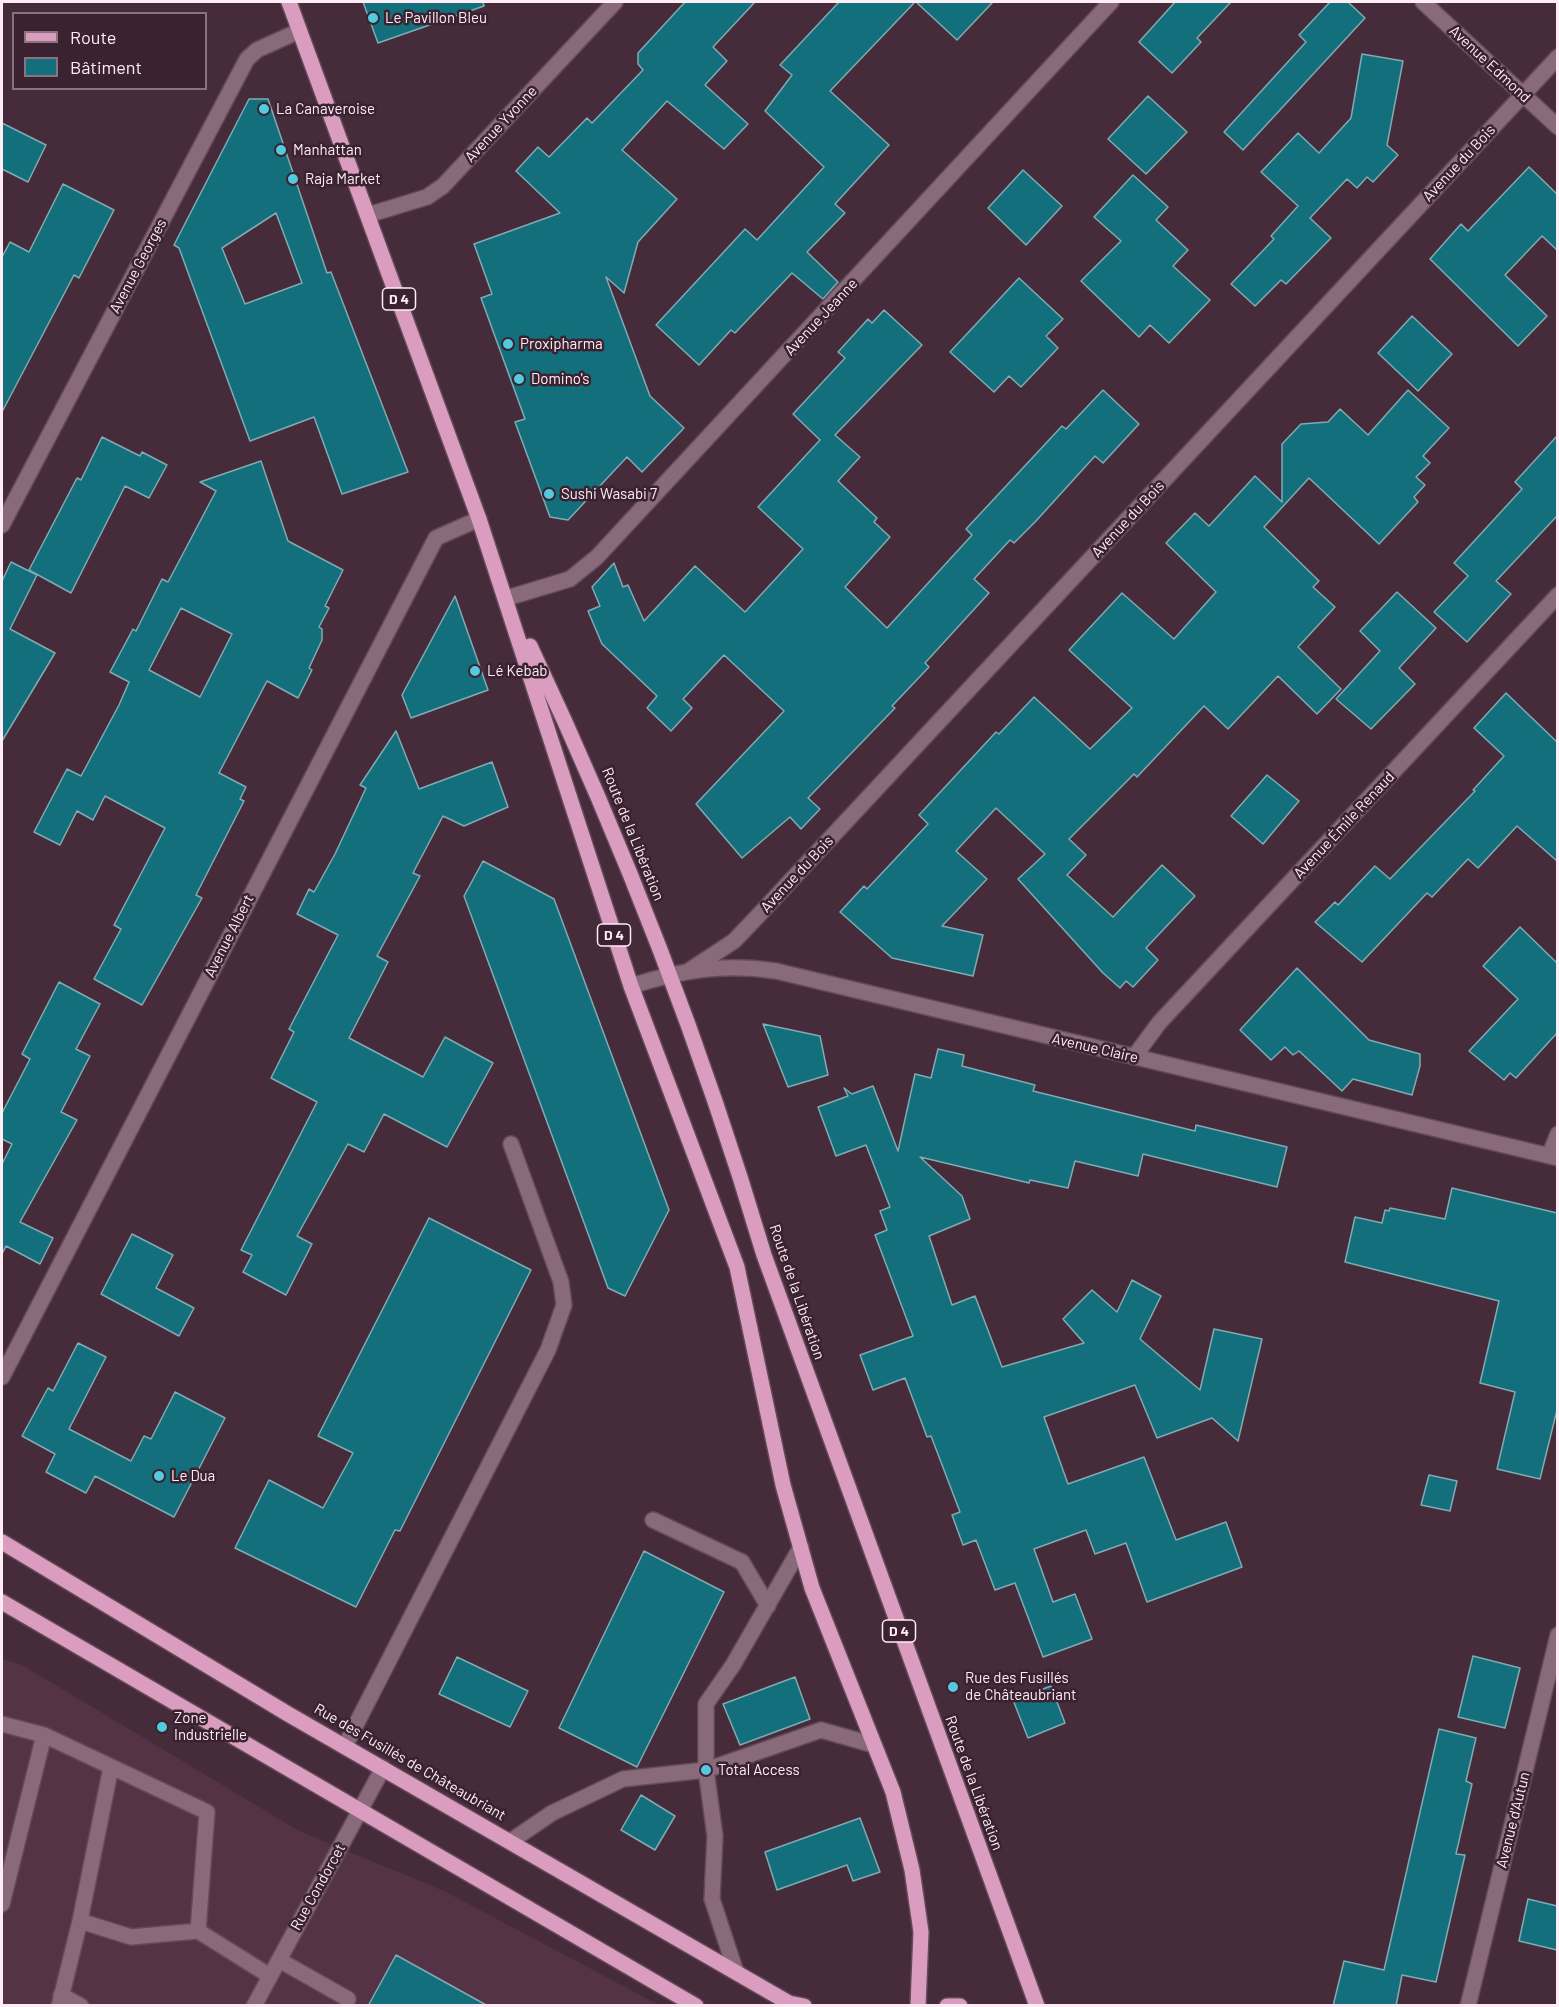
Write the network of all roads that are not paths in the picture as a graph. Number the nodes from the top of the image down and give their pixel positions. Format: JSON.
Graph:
{"nodes":[{"id":1,"x":289,"y":2,"type":"edge"},
{"id":2,"x":615,"y":2,"type":"edge"},
{"id":3,"x":1111,"y":2,"type":"edge"},
{"id":4,"x":1423,"y":2,"type":"edge"},
{"id":5,"x":299,"y":32,"type":"junction"},
{"id":6,"x":1557,"y":57,"type":"edge"},
{"id":7,"x":1523,"y":94,"type":"junction"},
{"id":8,"x":1557,"y":127,"type":"edge"},
{"id":9,"x":368,"y":215,"type":"junction"},
{"id":10,"x":479,"y":519,"type":"junction"},
{"id":11,"x":2,"y":525,"type":"edge"},
{"id":12,"x":1557,"y":595,"type":"edge"},
{"id":13,"x":507,"y":598,"type":"junction"},
{"id":14,"x":690,"y":970,"type":"junction"},
{"id":15,"x":671,"y":974,"type":"junction"},
{"id":16,"x":632,"y":986,"type":"junction"},
{"id":17,"x":1134,"y":1057,"type":"junction"},
{"id":18,"x":1557,"y":1134,"type":"edge"},
{"id":19,"x":510,"y":1144,"type":"dead end"},
{"id":20,"x":1553,"y":1157,"type":"edge"},
{"id":21,"x":2,"y":1377,"type":"edge"},
{"id":22,"x":653,"y":1520,"type":"dead end"},
{"id":23,"x":2,"y":1542,"type":"edge"},
{"id":24,"x":801,"y":1548,"type":"junction"},
{"id":25,"x":2,"y":1602,"type":"edge"},
{"id":26,"x":768,"y":1606,"type":"junction"},
{"id":27,"x":1557,"y":1635,"type":"edge"},
{"id":28,"x":2,"y":1724,"type":"edge"},
{"id":29,"x":44,"y":1735,"type":"junction"},
{"id":30,"x":874,"y":1745,"type":"junction"},
{"id":31,"x":345,"y":1746,"type":"junction"},
{"id":32,"x":111,"y":1767,"type":"junction"},
{"id":33,"x":383,"y":1768,"type":"junction"},
{"id":34,"x":706,"y":1770,"type":"junction"},
{"id":35,"x":360,"y":1810,"type":"junction"},
{"id":36,"x":511,"y":1841,"type":"junction"},
{"id":37,"x":2,"y":1904,"type":"edge"},
{"id":38,"x":80,"y":1921,"type":"junction"},
{"id":39,"x":198,"y":1931,"type":"junction"},
{"id":40,"x":279,"y":1960,"type":"junction"},
{"id":41,"x":736,"y":1972,"type":"junction"},
{"id":42,"x":270,"y":1976,"type":"junction"},
{"id":43,"x":348,"y":1999,"type":"dead end"},
{"id":44,"x":60,"y":2000,"type":"edge"},
{"id":45,"x":81,"y":2006,"type":"edge"},
{"id":46,"x":254,"y":2006,"type":"edge"},
{"id":47,"x":696,"y":2006,"type":"edge"},
{"id":48,"x":804,"y":2006,"type":"edge"},
{"id":49,"x":918,"y":2006,"type":"edge"},
{"id":50,"x":947,"y":2006,"type":"edge"},
{"id":51,"x":960,"y":2006,"type":"edge"},
{"id":52,"x":1037,"y":2006,"type":"edge"},
{"id":53,"x":1468,"y":2006,"type":"edge"}],
"edges":[{"from":1,"to":5,"type":"main road","name":"Route de la Libération","number":"D 4"},
{"from":2,"to":9,"type":"street","name":"Avenue Yvonne"},
{"from":3,"to":13,"type":"street","name":"Avenue Jeanne"},
{"from":4,"to":7,"type":"street","name":"Avenue Edmond"},
{"from":5,"to":9,"type":"main road","name":"Route de la Libération","number":"D 4"},
{"from":5,"to":11,"type":"street","name":"Avenue Georges"},
{"from":6,"to":7,"type":"street","name":"Avenue du Bois"},
{"from":7,"to":8,"type":"street","name":"Avenue Edmond"},
{"from":7,"to":14,"type":"street","name":"Avenue du Bois"},
{"from":9,"to":10,"type":"main road","name":"Route de la Libération","number":"D 4"},
{"from":10,"to":13,"type":"main road","name":"Route de la Libération","number":"D 4"},
{"from":10,"to":21,"type":"street","name":"Avenue Albert"},
{"from":12,"to":17,"type":"street","name":"Avenue Émile Renaud"},
{"from":13,"to":15,"type":"main road","name":"Route de la Libération","number":"D 4"},
{"from":13,"to":16,"type":"main road","name":"Route de la Libération","number":"D 4"},
{"from":14,"to":15,"type":"street","name":"Avenue Claire"},
{"from":14,"to":17,"type":"street","name":"Avenue Claire"},
{"from":15,"to":16,"type":"street","name":"Avenue Claire"},
{"from":15,"to":52,"type":"main road","name":"Route de la Libération","number":"D 4"},
{"from":16,"to":24,"type":"main road","name":"Route de la Libération","number":"D 4"},
{"from":17,"to":20,"type":"street","name":"Avenue Claire"},
{"from":18,"to":20,"type":"street"},
{"from":19,"to":31,"type":"street"},
{"from":22,"to":26,"type":"street"},
{"from":23,"to":31,"type":"main road","name":"Rue des Fusillés de Châteaubriant"},
{"from":24,"to":26,"type":"street"},
{"from":24,"to":30,"type":"main road","name":"Route de la Libération","number":"D 4"},
{"from":25,"to":35,"type":"main road"},
{"from":26,"to":34,"type":"street"},
{"from":27,"to":53,"type":"street","name":"Avenue d'Autun"},
{"from":28,"to":29,"type":"street"},
{"from":29,"to":32,"type":"street"},
{"from":29,"to":37,"type":"street"},
{"from":30,"to":34,"type":"street"},
{"from":30,"to":49,"type":"main road","name":"Route de la Libération","number":"D 4"},
{"from":31,"to":33,"type":"main road","name":"Rue des Fusillés de Châteaubriant"},
{"from":32,"to":38,"type":"street"},
{"from":32,"to":39,"type":"street"},
{"from":33,"to":35,"type":"street","name":"Rue Condorcet"},
{"from":33,"to":36,"type":"main road","name":"Rue des Fusillés de Châteaubriant"},
{"from":34,"to":36,"type":"street"},
{"from":34,"to":41,"type":"street"},
{"from":35,"to":40,"type":"street","name":"Rue Condorcet"},
{"from":35,"to":47,"type":"main road"},
{"from":36,"to":41,"type":"main road","name":"Rue des Fusillés de Châteaubriant"},
{"from":38,"to":39,"type":"street"},
{"from":38,"to":44,"type":"street"},
{"from":39,"to":42,"type":"street"},
{"from":40,"to":42,"type":"street","name":"Rue Condorcet"},
{"from":40,"to":43,"type":"street"},
{"from":41,"to":48,"type":"main road","name":"Rue des Fusillés de Châteaubriant"},
{"from":42,"to":46,"type":"street","name":"Rue Condorcet"},
{"from":44,"to":45,"type":"street"},
{"from":50,"to":51,"type":"main road"}]}
